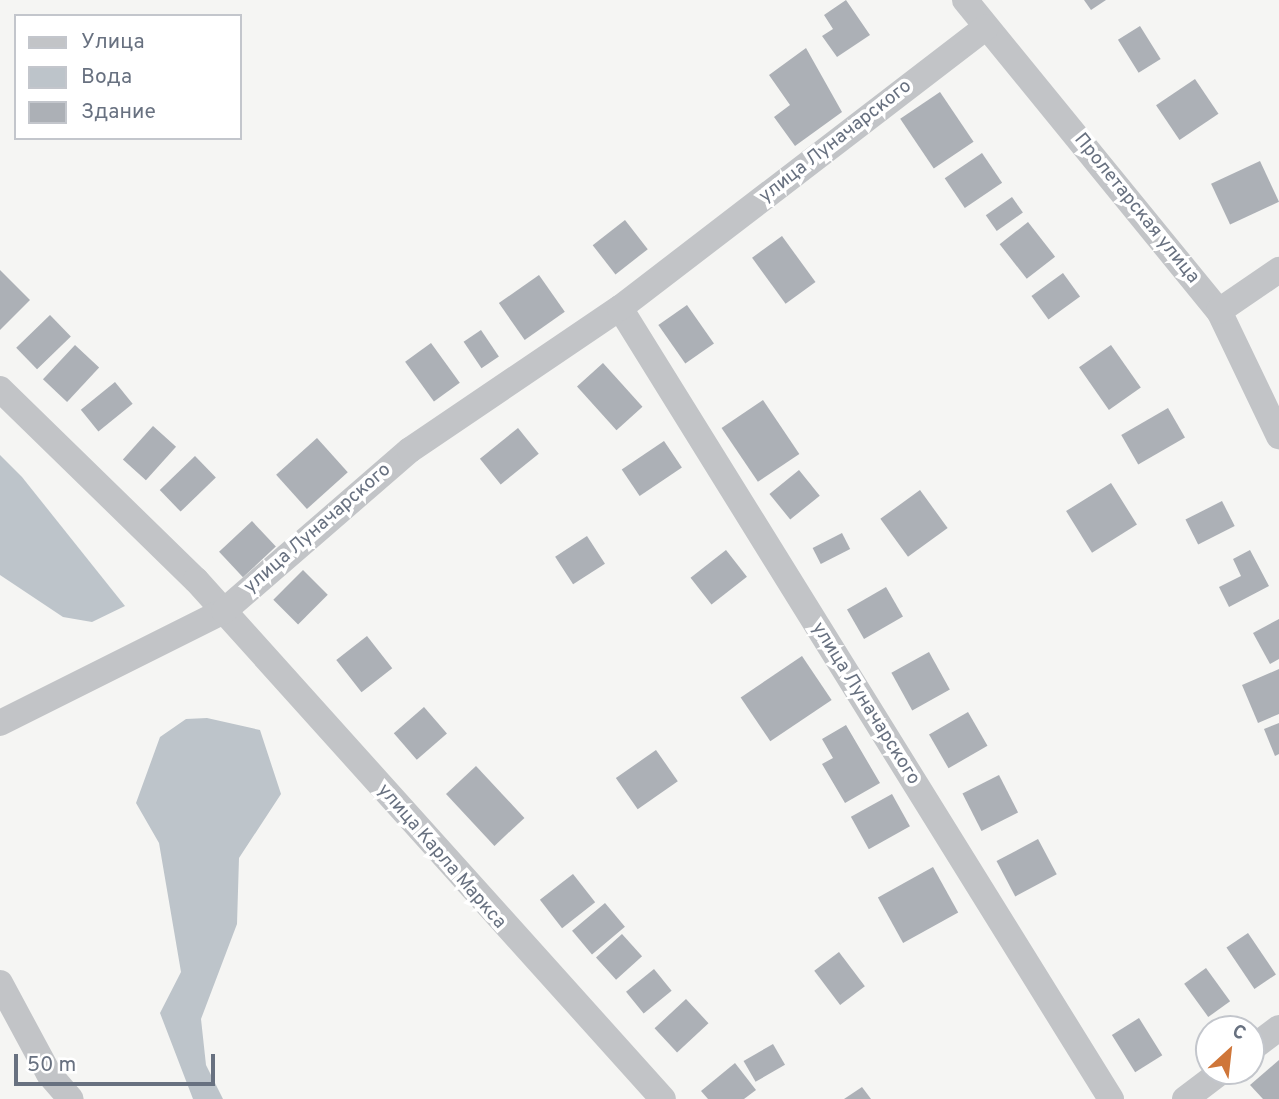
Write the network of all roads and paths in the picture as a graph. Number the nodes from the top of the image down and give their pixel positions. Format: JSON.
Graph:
{"nodes":[{"id":1,"x":965,"y":0,"type":"edge"},
{"id":2,"x":986,"y":27,"type":"junction"},
{"id":3,"x":1279,"y":270,"type":"edge"},
{"id":4,"x":620,"y":308,"type":"junction"},
{"id":5,"x":1219,"y":312,"type":"junction"},
{"id":6,"x":0,"y":389,"type":"edge"},
{"id":7,"x":1279,"y":436,"type":"edge"},
{"id":8,"x":224,"y":611,"type":"junction"},
{"id":9,"x":0,"y":723,"type":"edge"},
{"id":10,"x":0,"y":983,"type":"edge"},
{"id":11,"x":1204,"y":1085,"type":"edge"},
{"id":12,"x":71,"y":1099,"type":"edge"},
{"id":13,"x":663,"y":1099,"type":"edge"},
{"id":14,"x":1111,"y":1099,"type":"edge"},
{"id":15,"x":1185,"y":1099,"type":"edge"}],
"edges":[{"from":1,"to":2,"type":"street","name":"Пролетарская улица"},
{"from":2,"to":4,"type":"street","name":"улица Луначарского"},
{"from":2,"to":5,"type":"street","name":"Пролетарская улица"},
{"from":3,"to":5,"type":"street"},
{"from":4,"to":8,"type":"street","name":"улица Луначарского"},
{"from":4,"to":14,"type":"street","name":"улица Луначарского"},
{"from":5,"to":7,"type":"street","name":"Пролетарская улица"},
{"from":6,"to":8,"type":"street","name":"улица Карла Маркса"},
{"from":8,"to":9,"type":"street","name":"улица Луначарского"},
{"from":8,"to":13,"type":"street","name":"улица Карла Маркса"},
{"from":10,"to":12,"type":"street"},
{"from":11,"to":15,"type":"street"}]}
